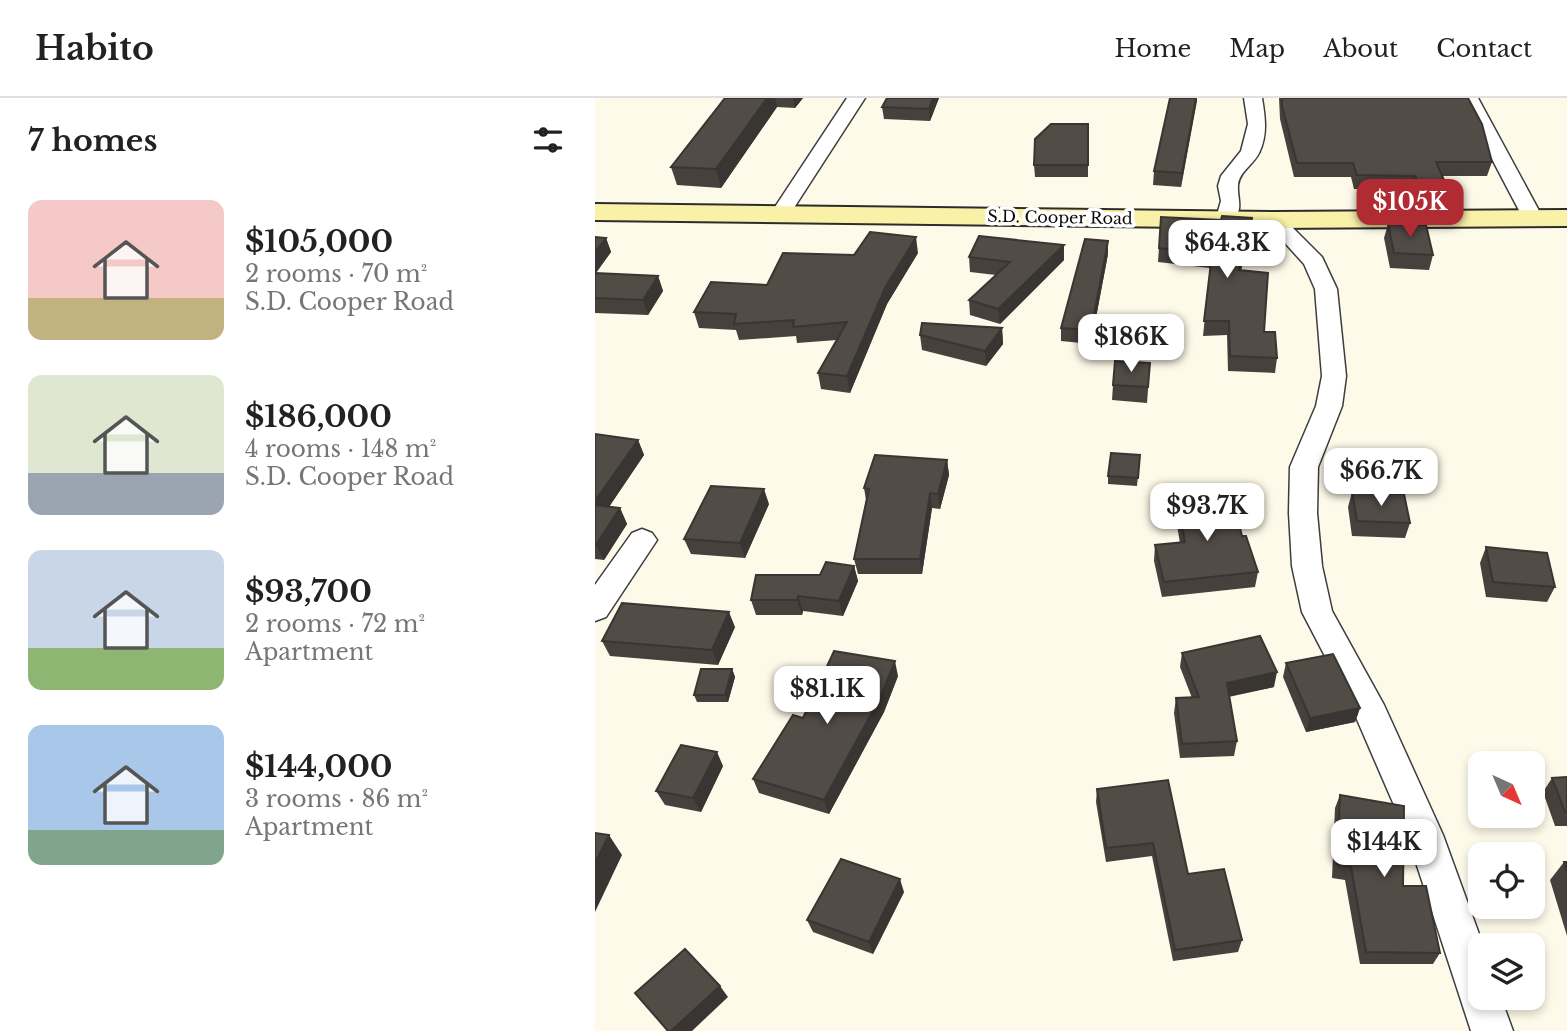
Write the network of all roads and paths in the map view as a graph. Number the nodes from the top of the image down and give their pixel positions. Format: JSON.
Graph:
{"nodes":[{"id":1,"x":856,"y":98,"type":"edge"},
{"id":2,"x":1253,"y":98,"type":"edge"},
{"id":3,"x":1469,"y":98,"type":"edge"},
{"id":4,"x":595,"y":212,"type":"edge"},
{"id":5,"x":781,"y":213,"type":"junction"},
{"id":6,"x":1226,"y":218,"type":"junction"},
{"id":7,"x":1533,"y":218,"type":"junction"},
{"id":8,"x":1567,"y":218,"type":"edge"},
{"id":9,"x":1274,"y":220,"type":"junction"},
{"id":10,"x":642,"y":540,"type":"dead end"},
{"id":11,"x":595,"y":609,"type":"edge"},
{"id":12,"x":1468,"y":959,"type":"edge"},
{"id":13,"x":1485,"y":1010,"type":"edge"},
{"id":14,"x":1492,"y":1031,"type":"edge"}],
"edges":[{"from":1,"to":5,"type":"street"},
{"from":2,"to":6,"type":"street"},
{"from":3,"to":7,"type":"street"},
{"from":4,"to":5,"type":"street","name":"S.D. Cooper Road"},
{"from":5,"to":6,"type":"street","name":"S.D. Cooper Road"},
{"from":6,"to":9,"type":"street","name":"S.D. Cooper Road"},
{"from":7,"to":8,"type":"street","name":"S.D. Cooper Road"},
{"from":7,"to":9,"type":"street","name":"S.D. Cooper Road"},
{"from":9,"to":12,"type":"street"},
{"from":10,"to":11,"type":"street"},
{"from":13,"to":14,"type":"street"}]}
